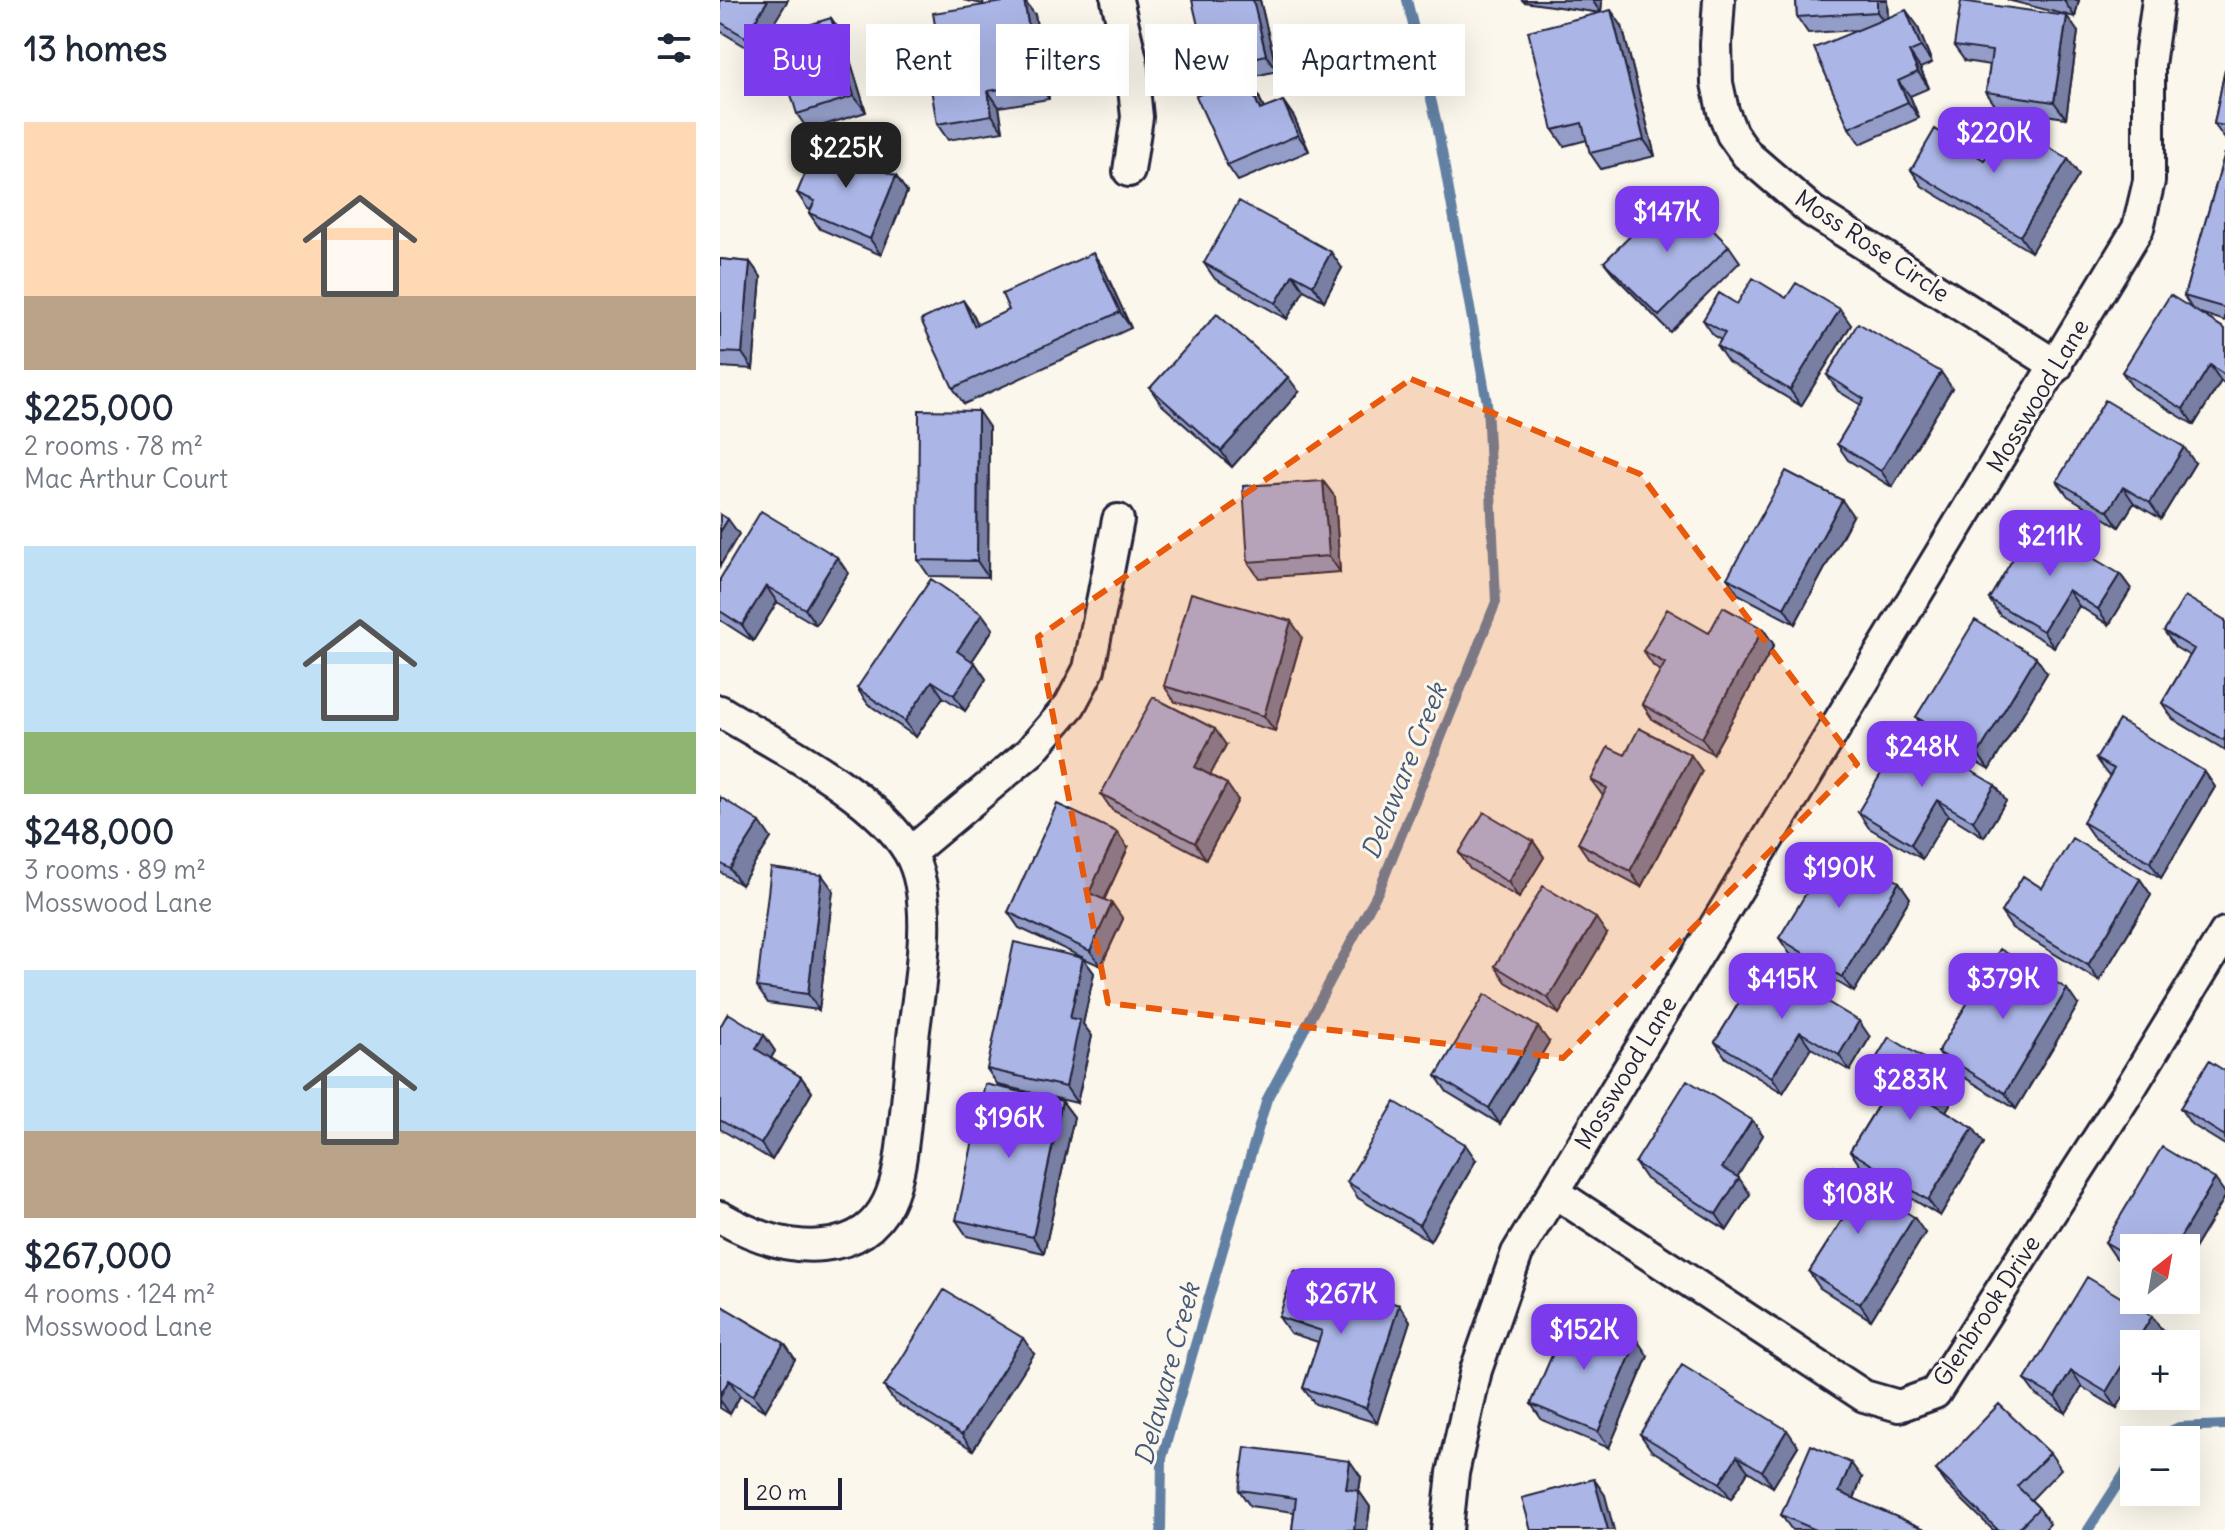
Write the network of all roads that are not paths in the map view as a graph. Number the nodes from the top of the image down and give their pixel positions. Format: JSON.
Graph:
{"nodes":[{"id":1,"x":1117,"y":0,"type":"edge"},
{"id":2,"x":1719,"y":0,"type":"edge"},
{"id":3,"x":2158,"y":0,"type":"edge"},
{"id":4,"x":1129,"y":171,"type":"dead end"},
{"id":5,"x":2057,"y":366,"type":"junction"},
{"id":6,"x":1118,"y":520,"type":"dead end"},
{"id":7,"x":720,"y":711,"type":"edge"},
{"id":8,"x":910,"y":853,"type":"junction"},
{"id":9,"x":2225,"y":933,"type":"edge"},
{"id":10,"x":1554,"y":1192,"type":"junction"},
{"id":11,"x":720,"y":1217,"type":"edge"},
{"id":12,"x":1447,"y":1530,"type":"edge"}],
"edges":[{"from":1,"to":4,"type":"street"},
{"from":2,"to":5,"type":"street","name":"Moss Rose Circle"},
{"from":3,"to":5,"type":"street","name":"Mosswood Lane"},
{"from":5,"to":10,"type":"street","name":"Mosswood Lane"},
{"from":6,"to":8,"type":"street"},
{"from":7,"to":8,"type":"street"},
{"from":8,"to":11,"type":"street"},
{"from":9,"to":10,"type":"street","name":"Glenbrook Drive"},
{"from":10,"to":12,"type":"street","name":"Mosswood Lane"}]}
